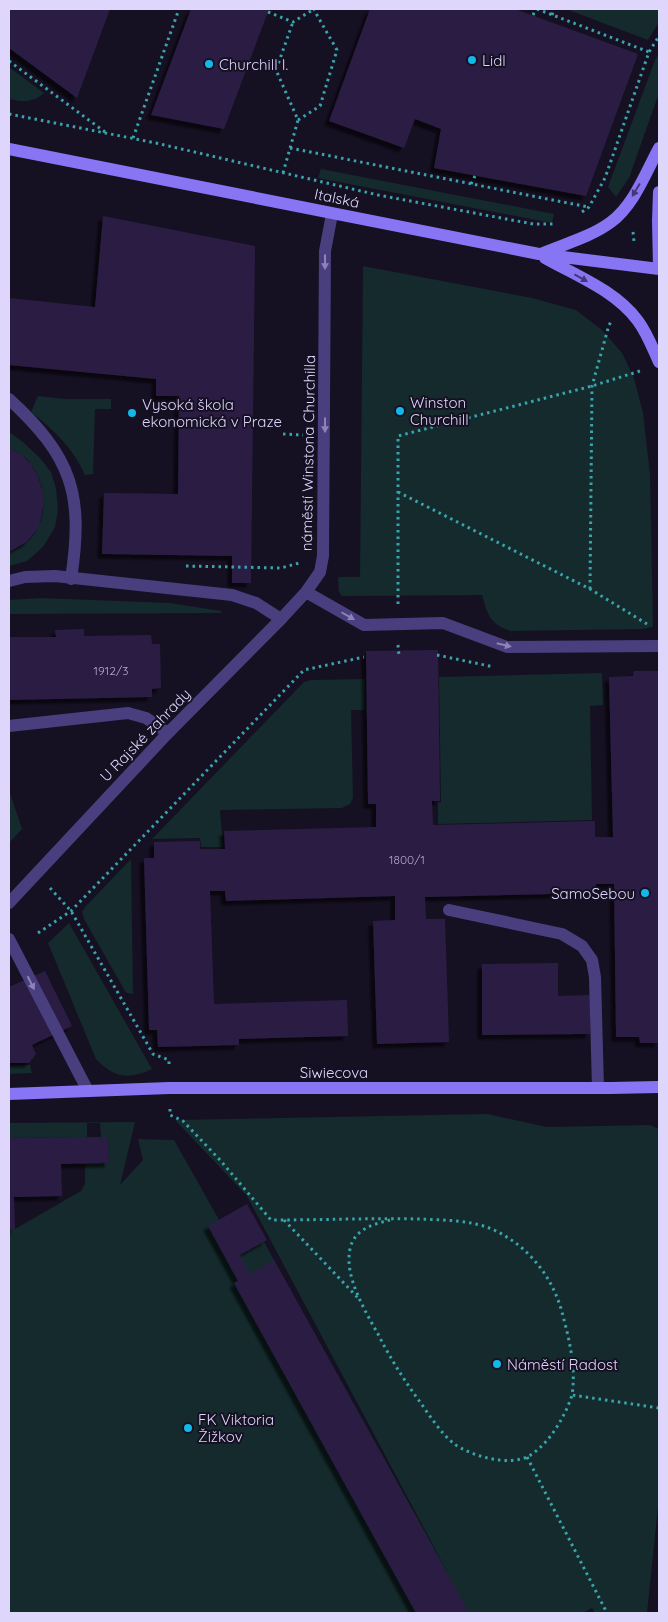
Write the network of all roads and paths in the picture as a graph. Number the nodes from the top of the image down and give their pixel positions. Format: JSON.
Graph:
{"nodes":[{"id":1,"x":179,"y":9,"type":"edge"},
{"id":2,"x":314,"y":9,"type":"edge"},
{"id":3,"x":536,"y":9,"type":"edge"},
{"id":4,"x":554,"y":9,"type":"edge"},
{"id":5,"x":268,"y":12,"type":"dead end"},
{"id":6,"x":533,"y":15,"type":"dead end"},
{"id":7,"x":552,"y":15,"type":"junction"},
{"id":8,"x":292,"y":22,"type":"junction"},
{"id":9,"x":659,"y":36,"type":"edge"},
{"id":10,"x":649,"y":52,"type":"junction"},
{"id":11,"x":9,"y":61,"type":"edge"},
{"id":12,"x":9,"y":114,"type":"edge"},
{"id":13,"x":298,"y":120,"type":"junction"},
{"id":14,"x":106,"y":133,"type":"junction"},
{"id":15,"x":133,"y":138,"type":"junction"},
{"id":16,"x":290,"y":148,"type":"junction"},
{"id":17,"x":659,"y":148,"type":"edge"},
{"id":18,"x":9,"y":149,"type":"edge"},
{"id":19,"x":283,"y":173,"type":"junction"},
{"id":20,"x":475,"y":176,"type":"dead end"},
{"id":21,"x":472,"y":184,"type":"junction"},
{"id":22,"x":659,"y":192,"type":"edge"},
{"id":23,"x":588,"y":207,"type":"junction"},
{"id":24,"x":332,"y":214,"type":"junction"},
{"id":25,"x":577,"y":216,"type":"dead end"},
{"id":26,"x":558,"y":223,"type":"dead end"},
{"id":27,"x":538,"y":254,"type":"junction"},
{"id":28,"x":659,"y":268,"type":"edge"},
{"id":29,"x":609,"y":325,"type":"dead end"},
{"id":30,"x":659,"y":362,"type":"edge"},
{"id":31,"x":641,"y":371,"type":"dead end"},
{"id":32,"x":592,"y":386,"type":"junction"},
{"id":33,"x":9,"y":399,"type":"edge"},
{"id":34,"x":283,"y":434,"type":"dead end"},
{"id":35,"x":312,"y":435,"type":"dead end"},
{"id":36,"x":398,"y":492,"type":"junction"},
{"id":37,"x":304,"y":562,"type":"dead end"},
{"id":38,"x":281,"y":568,"type":"dead end"},
{"id":39,"x":71,"y":579,"type":"junction"},
{"id":40,"x":9,"y":581,"type":"edge"},
{"id":41,"x":590,"y":589,"type":"junction"},
{"id":42,"x":306,"y":592,"type":"junction"},
{"id":43,"x":397,"y":595,"type":"dead end"},
{"id":44,"x":281,"y":619,"type":"junction"},
{"id":45,"x":655,"y":629,"type":"dead end"},
{"id":46,"x":659,"y":646,"type":"edge"},
{"id":47,"x":364,"y":657,"type":"dead end"},
{"id":48,"x":9,"y":726,"type":"edge"},
{"id":49,"x":168,"y":733,"type":"junction"},
{"id":50,"x":36,"y":872,"type":"junction"},
{"id":51,"x":9,"y":903,"type":"edge"},
{"id":52,"x":449,"y":910,"type":"dead end"},
{"id":53,"x":71,"y":911,"type":"junction"},
{"id":54,"x":38,"y":933,"type":"dead end"},
{"id":55,"x":9,"y":939,"type":"edge"},
{"id":56,"x":659,"y":1087,"type":"edge"},
{"id":57,"x":170,"y":1088,"type":"junction"},
{"id":58,"x":598,"y":1088,"type":"junction"},
{"id":59,"x":88,"y":1091,"type":"junction"},
{"id":60,"x":9,"y":1094,"type":"edge"},
{"id":61,"x":396,"y":1219,"type":"junction"},
{"id":62,"x":283,"y":1220,"type":"junction"},
{"id":63,"x":360,"y":1300,"type":"junction"},
{"id":64,"x":572,"y":1395,"type":"junction"},
{"id":65,"x":659,"y":1408,"type":"edge"},
{"id":66,"x":527,"y":1457,"type":"junction"},
{"id":67,"x":607,"y":1613,"type":"edge"}],
"edges":[{"from":1,"to":15,"type":"path"},
{"from":2,"to":8,"type":"path"},
{"from":2,"to":13,"type":"path"},
{"from":3,"to":6,"type":"path"},
{"from":3,"to":7,"type":"path"},
{"from":4,"to":7,"type":"path"},
{"from":5,"to":8,"type":"path"},
{"from":7,"to":10,"type":"path"},
{"from":8,"to":13,"type":"path"},
{"from":9,"to":10,"type":"path"},
{"from":10,"to":23,"type":"path"},
{"from":11,"to":14,"type":"path"},
{"from":12,"to":14,"type":"path"},
{"from":13,"to":16,"type":"path"},
{"from":14,"to":15,"type":"path"},
{"from":15,"to":19,"type":"path"},
{"from":16,"to":19,"type":"path"},
{"from":16,"to":21,"type":"path"},
{"from":17,"to":27,"type":"street","one_way":true},
{"from":18,"to":24,"type":"street","name":"Italská"},
{"from":19,"to":26,"type":"path"},
{"from":20,"to":21,"type":"path"},
{"from":21,"to":23,"type":"path"},
{"from":22,"to":28,"type":"street"},
{"from":23,"to":25,"type":"path"},
{"from":24,"to":27,"type":"street","name":"Italská"},
{"from":24,"to":42,"type":"street","name":"náměstí Winstona Churchilla","one_way":true},
{"from":27,"to":28,"type":"street","name":"Italská"},
{"from":27,"to":30,"type":"street","one_way":true},
{"from":29,"to":32,"type":"path"},
{"from":31,"to":32,"type":"path"},
{"from":32,"to":36,"type":"path"},
{"from":32,"to":41,"type":"path"},
{"from":33,"to":39,"type":"street"},
{"from":34,"to":35,"type":"path"},
{"from":36,"to":41,"type":"path"},
{"from":36,"to":43,"type":"path"},
{"from":37,"to":38,"type":"path"},
{"from":39,"to":40,"type":"street"},
{"from":39,"to":44,"type":"street"},
{"from":41,"to":45,"type":"path"},
{"from":42,"to":44,"type":"street","name":"U Rajské zahrady"},
{"from":42,"to":46,"type":"street","one_way":true},
{"from":44,"to":49,"type":"street","name":"U Rajské zahrady"},
{"from":47,"to":53,"type":"path"},
{"from":48,"to":49,"type":"street"},
{"from":49,"to":50,"type":"street","name":"U Rajské zahrady"},
{"from":50,"to":51,"type":"street","name":"U Rajské zahrady"},
{"from":50,"to":53,"type":"path"},
{"from":52,"to":58,"type":"street"},
{"from":53,"to":54,"type":"path"},
{"from":53,"to":57,"type":"path"},
{"from":55,"to":59,"type":"street","one_way":true},
{"from":56,"to":58,"type":"street","name":"Siwiecova"},
{"from":57,"to":58,"type":"street","name":"Siwiecova"},
{"from":57,"to":59,"type":"street","name":"Siwiecova"},
{"from":57,"to":62,"type":"path"},
{"from":59,"to":60,"type":"street","name":"Siwiecova"},
{"from":61,"to":62,"type":"path"},
{"from":61,"to":63,"type":"path"},
{"from":61,"to":64,"type":"path"},
{"from":62,"to":63,"type":"path"},
{"from":63,"to":66,"type":"path"},
{"from":64,"to":65,"type":"path"},
{"from":64,"to":66,"type":"path"},
{"from":66,"to":67,"type":"path"}]}
